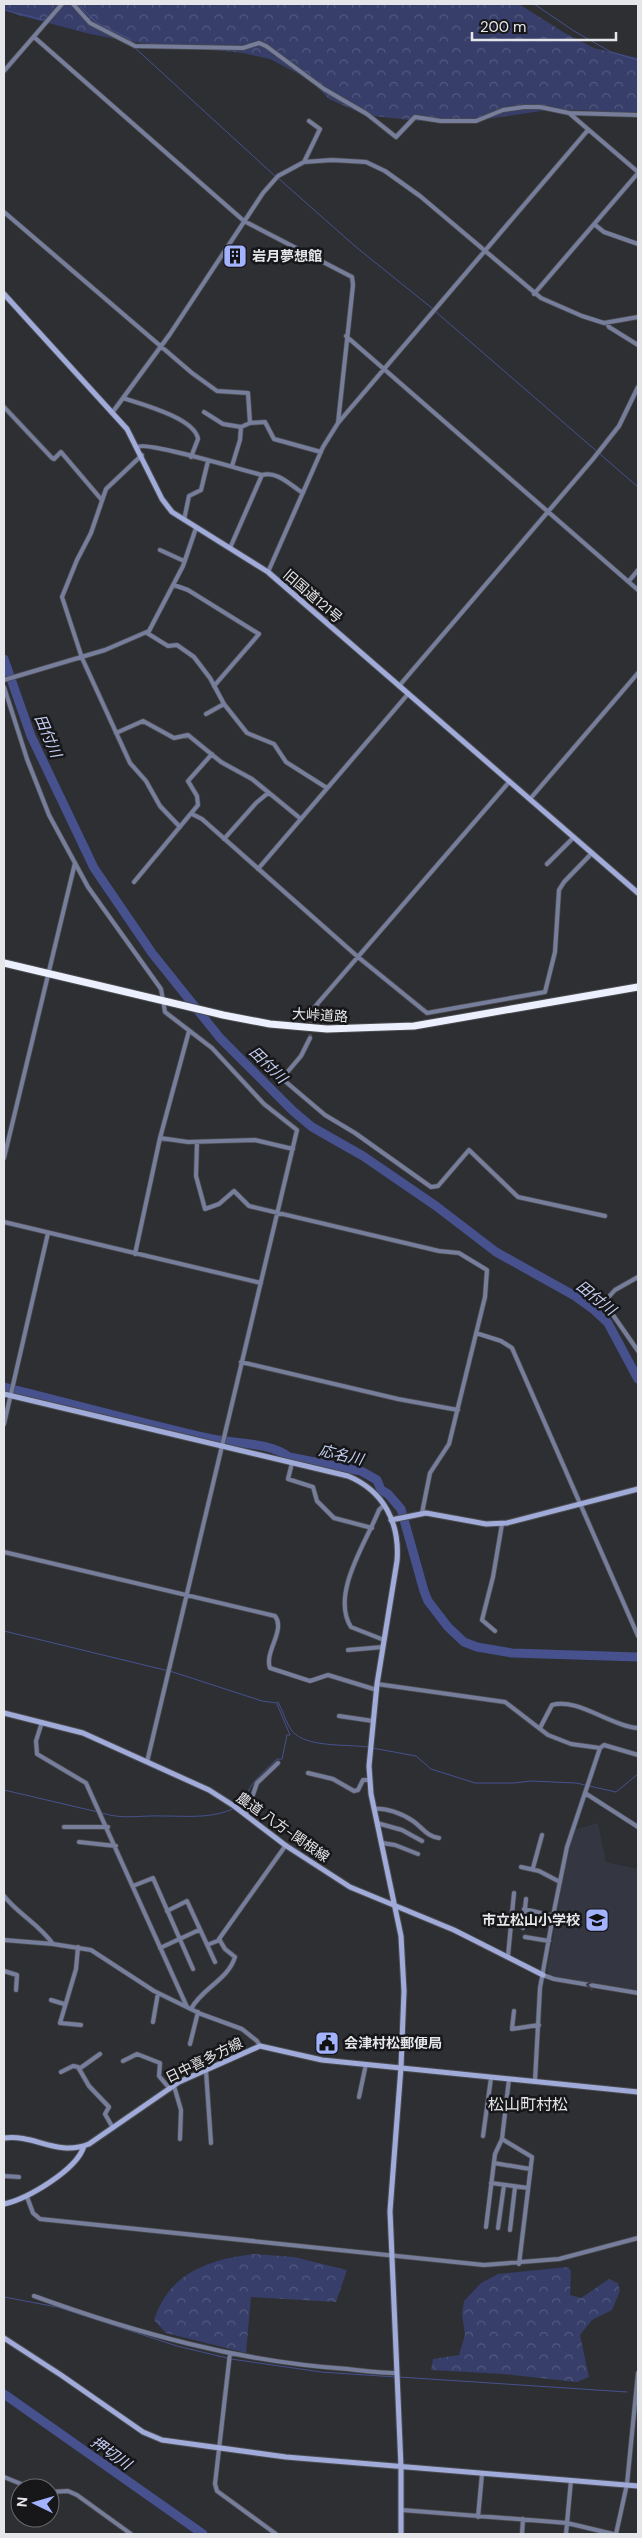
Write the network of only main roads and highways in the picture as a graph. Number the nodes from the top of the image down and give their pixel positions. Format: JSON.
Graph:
{"nodes":[{"id":1,"x":4,"y":962,"type":"edge"},
{"id":2,"x":638,"y":987,"type":"edge"}],
"edges":[{"from":1,"to":2,"type":"highway","name":"大峠道路"}]}
